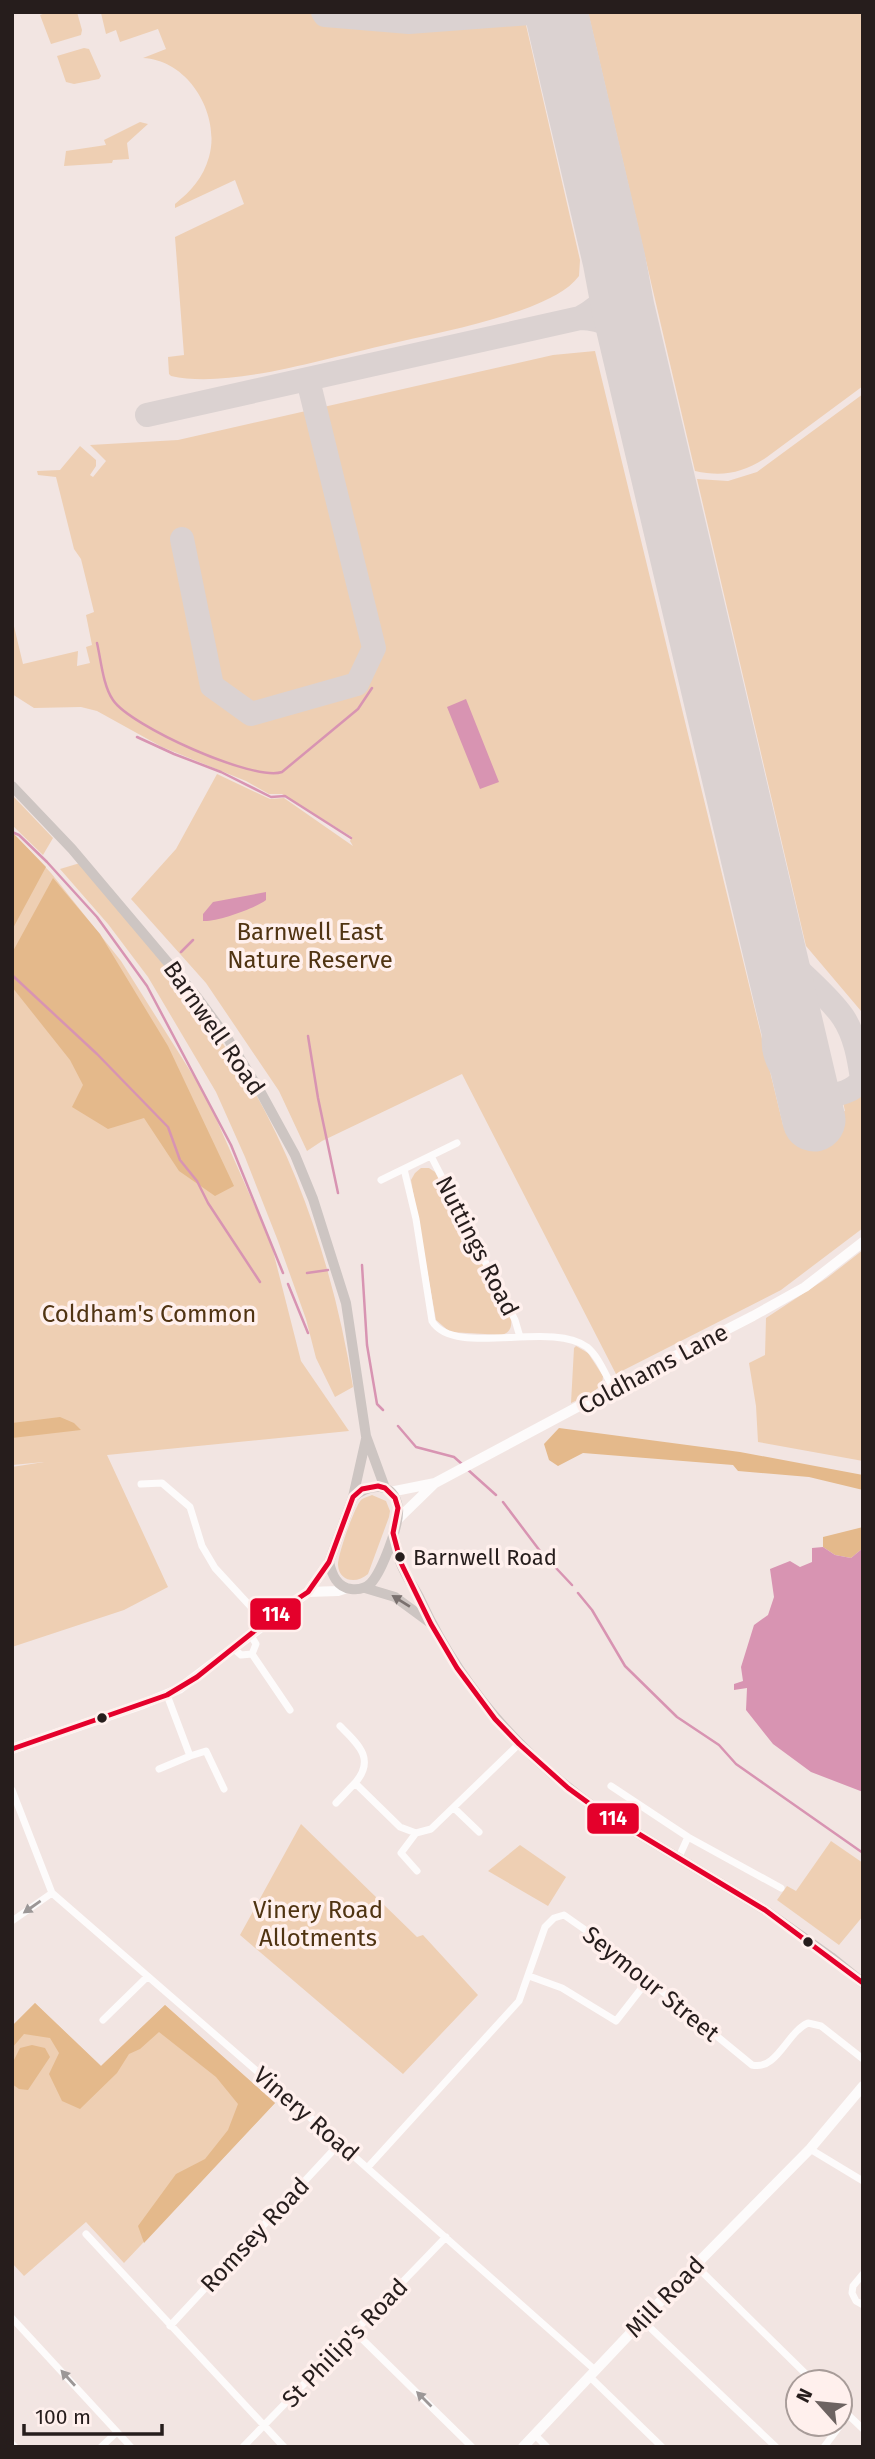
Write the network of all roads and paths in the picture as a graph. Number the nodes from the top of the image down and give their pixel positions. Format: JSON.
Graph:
{"nodes":[{"id":1,"x":12,"y":786,"type":"edge"},
{"id":2,"x":457,"y":1143,"type":"dead end"},
{"id":3,"x":432,"y":1156,"type":"junction"},
{"id":4,"x":404,"y":1169,"type":"junction"},
{"id":5,"x":380,"y":1180,"type":"dead end"},
{"id":6,"x":863,"y":1242,"type":"edge"},
{"id":7,"x":520,"y":1337,"type":"junction"},
{"id":8,"x":613,"y":1388,"type":"junction"},
{"id":9,"x":366,"y":1436,"type":"junction"},
{"id":10,"x":435,"y":1483,"type":"junction"},
{"id":11,"x":141,"y":1484,"type":"dead end"},
{"id":12,"x":387,"y":1490,"type":"junction"},
{"id":13,"x":353,"y":1497,"type":"junction"},
{"id":14,"x":397,"y":1520,"type":"junction"},
{"id":15,"x":393,"y":1533,"type":"junction"},
{"id":16,"x":329,"y":1562,"type":"junction"},
{"id":17,"x":347,"y":1588,"type":"junction"},
{"id":18,"x":365,"y":1588,"type":"junction"},
{"id":19,"x":308,"y":1592,"type":"junction"},
{"id":20,"x":265,"y":1622,"type":"junction"},
{"id":21,"x":431,"y":1624,"type":"junction"},
{"id":22,"x":250,"y":1634,"type":"junction"},
{"id":23,"x":233,"y":1648,"type":"junction"},
{"id":24,"x":252,"y":1654,"type":"junction"},
{"id":25,"x":167,"y":1695,"type":"junction"},
{"id":26,"x":290,"y":1710,"type":"dead end"},
{"id":27,"x":340,"y":1726,"type":"dead end"},
{"id":28,"x":519,"y":1744,"type":"junction"},
{"id":29,"x":12,"y":1749,"type":"edge"},
{"id":30,"x":190,"y":1756,"type":"junction"},
{"id":31,"x":159,"y":1769,"type":"dead end"},
{"id":32,"x":355,"y":1783,"type":"junction"},
{"id":33,"x":611,"y":1786,"type":"dead end"},
{"id":34,"x":12,"y":1790,"type":"edge"},
{"id":35,"x":224,"y":1790,"type":"dead end"},
{"id":36,"x":336,"y":1803,"type":"dead end"},
{"id":37,"x":454,"y":1808,"type":"junction"},
{"id":38,"x":479,"y":1832,"type":"dead end"},
{"id":39,"x":416,"y":1833,"type":"junction"},
{"id":40,"x":688,"y":1837,"type":"junction"},
{"id":41,"x":678,"y":1858,"type":"junction"},
{"id":42,"x":417,"y":1871,"type":"dead end"},
{"id":43,"x":781,"y":1888,"type":"dead end"},
{"id":44,"x":52,"y":1893,"type":"junction"},
{"id":45,"x":12,"y":1921,"type":"edge"},
{"id":46,"x":529,"y":1976,"type":"junction"},
{"id":47,"x":147,"y":1977,"type":"junction"},
{"id":48,"x":648,"y":1980,"type":"junction"},
{"id":49,"x":863,"y":1983,"type":"edge"},
{"id":50,"x":103,"y":2020,"type":"dead end"},
{"id":51,"x":863,"y":2059,"type":"edge"},
{"id":52,"x":863,"y":2086,"type":"edge"},
{"id":53,"x":340,"y":2143,"type":"junction"},
{"id":54,"x":810,"y":2148,"type":"junction"},
{"id":55,"x":368,"y":2168,"type":"junction"},
{"id":56,"x":863,"y":2181,"type":"edge"},
{"id":57,"x":86,"y":2234,"type":"dead end"},
{"id":58,"x":446,"y":2237,"type":"junction"},
{"id":59,"x":695,"y":2266,"type":"junction"},
{"id":60,"x":863,"y":2274,"type":"edge"},
{"id":61,"x":863,"y":2305,"type":"edge"},
{"id":62,"x":12,"y":2318,"type":"edge"},
{"id":63,"x":642,"y":2320,"type":"junction"},
{"id":64,"x":170,"y":2326,"type":"junction"},
{"id":65,"x":355,"y":2332,"type":"junction"},
{"id":66,"x":800,"y":2368,"type":"edge"},
{"id":67,"x":592,"y":2373,"type":"junction"},
{"id":68,"x":265,"y":2427,"type":"junction"},
{"id":69,"x":117,"y":2432,"type":"junction"},
{"id":70,"x":533,"y":2433,"type":"junction"},
{"id":71,"x":244,"y":2445,"type":"edge"},
{"id":72,"x":101,"y":2447,"type":"edge"},
{"id":73,"x":131,"y":2447,"type":"edge"},
{"id":74,"x":284,"y":2447,"type":"edge"},
{"id":75,"x":472,"y":2447,"type":"edge"},
{"id":76,"x":523,"y":2447,"type":"edge"},
{"id":77,"x":547,"y":2447,"type":"edge"},
{"id":78,"x":662,"y":2447,"type":"edge"},
{"id":79,"x":776,"y":2447,"type":"edge"}],
"edges":[{"from":1,"to":9,"type":"main road","name":"Barnwell Road"},
{"from":2,"to":3,"type":"street"},
{"from":3,"to":4,"type":"street"},
{"from":3,"to":7,"type":"street","name":"Nuttings Road"},
{"from":4,"to":5,"type":"street"},
{"from":4,"to":7,"type":"street","name":"Nuttings Road"},
{"from":6,"to":8,"type":"street","name":"Coldhams Lane"},
{"from":7,"to":8,"type":"street","name":"Nuttings Road"},
{"from":8,"to":10,"type":"street","name":"Coldhams Lane"},
{"from":9,"to":12,"type":"main road","name":"Barnwell Road"},
{"from":9,"to":13,"type":"main road","name":"Barnwell Road"},
{"from":10,"to":12,"type":"street","name":"Coldhams Lane"},
{"from":10,"to":14,"type":"street","name":"Coldhams Lane"},
{"from":11,"to":20,"type":"street"},
{"from":12,"to":13,"type":"main road"},
{"from":12,"to":14,"type":"main road","name":"Barnwell Road"},
{"from":13,"to":16,"type":"main road","name":"Barnwell Road"},
{"from":14,"to":15,"type":"main road"},
{"from":15,"to":18,"type":"main road"},
{"from":15,"to":21,"type":"main road"},
{"from":16,"to":17,"type":"main road"},
{"from":16,"to":19,"type":"street"},
{"from":17,"to":18,"type":"main road"},
{"from":17,"to":19,"type":"street"},
{"from":21,"to":18,"type":"main road","one_way":true},
{"from":19,"to":20,"type":"street"},
{"from":20,"to":22,"type":"street"},
{"from":21,"to":28,"type":"main road"},
{"from":22,"to":23,"type":"street"},
{"from":22,"to":24,"type":"street"},
{"from":23,"to":24,"type":"street"},
{"from":23,"to":25,"type":"street"},
{"from":24,"to":26,"type":"street"},
{"from":25,"to":29,"type":"street"},
{"from":25,"to":30,"type":"street"},
{"from":27,"to":32,"type":"street"},
{"from":28,"to":37,"type":"street"},
{"from":28,"to":41,"type":"main road"},
{"from":30,"to":31,"type":"street"},
{"from":30,"to":35,"type":"street"},
{"from":32,"to":36,"type":"street"},
{"from":32,"to":39,"type":"street"},
{"from":33,"to":40,"type":"street"},
{"from":34,"to":44,"type":"street"},
{"from":37,"to":38,"type":"street"},
{"from":37,"to":39,"type":"street"},
{"from":39,"to":42,"type":"street"},
{"from":40,"to":41,"type":"street"},
{"from":40,"to":43,"type":"street"},
{"from":41,"to":49,"type":"main road"},
{"from":44,"to":45,"type":"street","one_way":true},
{"from":44,"to":47,"type":"street","name":"Vinery Road"},
{"from":46,"to":48,"type":"street"},
{"from":46,"to":48,"type":"street","name":"Seymour Street"},
{"from":46,"to":55,"type":"street","name":"Seymour Street"},
{"from":47,"to":50,"type":"street"},
{"from":47,"to":53,"type":"street","name":"Vinery Road"},
{"from":48,"to":51,"type":"street","name":"Seymour Street"},
{"from":52,"to":54,"type":"street","name":"Mill Road"},
{"from":53,"to":55,"type":"street","name":"Vinery Road"},
{"from":53,"to":64,"type":"street","name":"Romsey Road"},
{"from":54,"to":56,"type":"street"},
{"from":54,"to":59,"type":"street","name":"Mill Road"},
{"from":55,"to":58,"type":"street","name":"Vinery Road"},
{"from":57,"to":64,"type":"street"},
{"from":58,"to":65,"type":"street","name":"St Philip's Road"},
{"from":58,"to":67,"type":"street","name":"Vinery Road"},
{"from":59,"to":63,"type":"street","name":"Mill Road"},
{"from":59,"to":66,"type":"street"},
{"from":60,"to":61,"type":"street"},
{"from":69,"to":62,"type":"street","one_way":true},
{"from":63,"to":67,"type":"street","name":"Mill Road"},
{"from":63,"to":79,"type":"street"},
{"from":64,"to":68,"type":"street"},
{"from":65,"to":68,"type":"street","name":"St Philip's Road"},
{"from":75,"to":65,"type":"street","one_way":true},
{"from":67,"to":70,"type":"street","name":"Mill Road"},
{"from":67,"to":78,"type":"street","name":"Vinery Road"},
{"from":68,"to":71,"type":"street","name":"St Philip's Road"},
{"from":68,"to":74,"type":"street"},
{"from":69,"to":72,"type":"street"},
{"from":69,"to":73,"type":"street"},
{"from":70,"to":76,"type":"street","name":"Mill Road"},
{"from":70,"to":77,"type":"street"}]}
